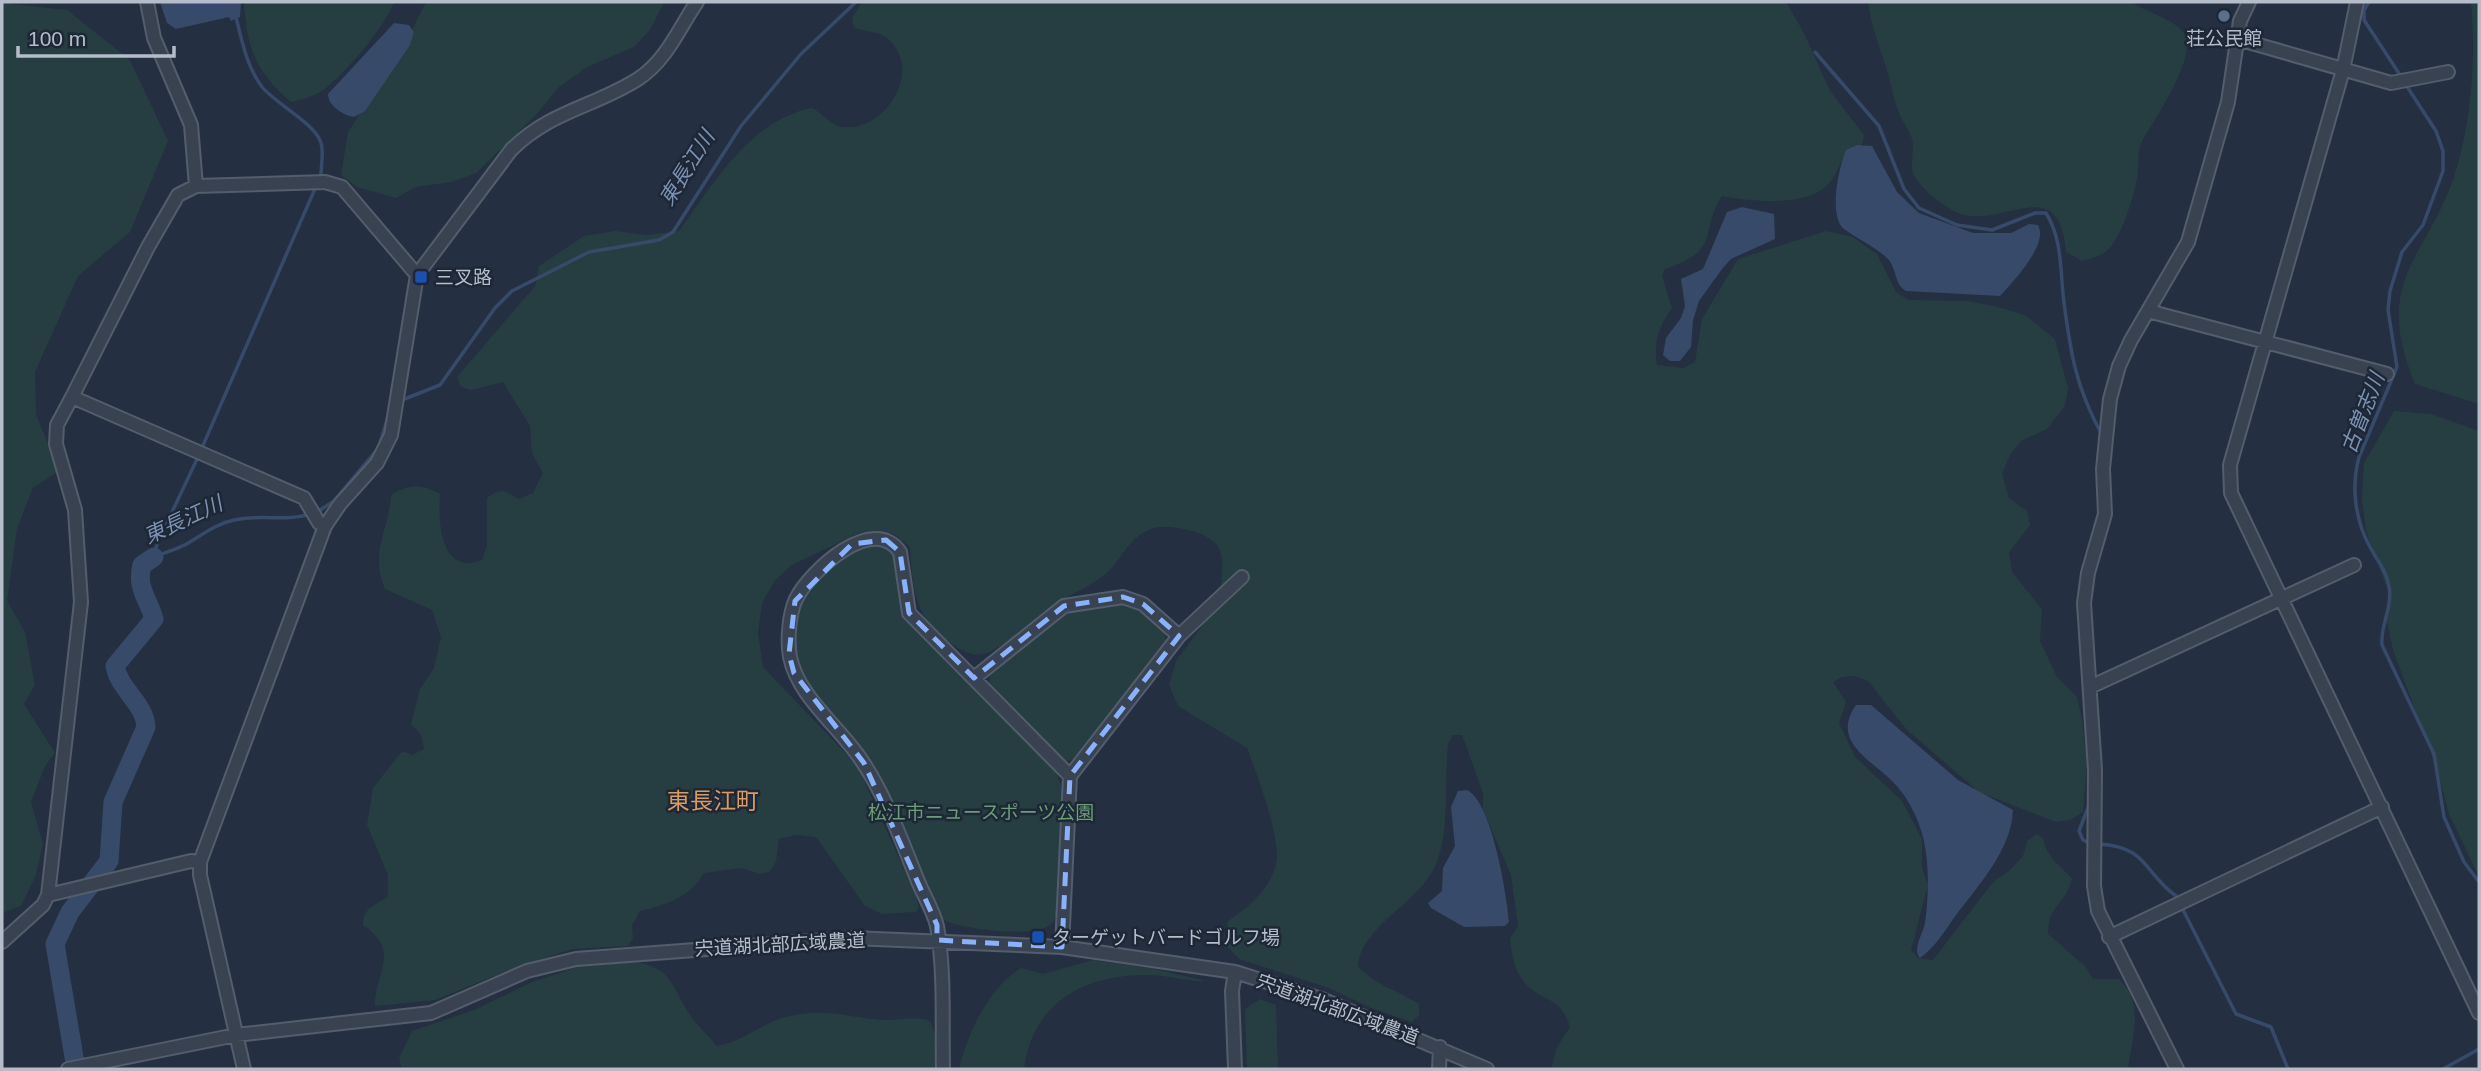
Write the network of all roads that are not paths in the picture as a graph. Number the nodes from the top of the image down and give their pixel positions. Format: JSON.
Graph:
{"nodes":[{"id":1,"x":147,"y":2,"type":"edge"},
{"id":2,"x":698,"y":2,"type":"edge"},
{"id":3,"x":2249,"y":2,"type":"edge"},
{"id":4,"x":2357,"y":2,"type":"edge"},
{"id":5,"x":2238,"y":39,"type":"junction"},
{"id":6,"x":2343,"y":70,"type":"junction"},
{"id":7,"x":2448,"y":72,"type":"dead end"},
{"id":8,"x":196,"y":186,"type":"junction"},
{"id":9,"x":417,"y":275,"type":"junction"},
{"id":10,"x":2148,"y":311,"type":"junction"},
{"id":11,"x":2264,"y":342,"type":"junction"},
{"id":12,"x":2387,"y":374,"type":"dead end"},
{"id":13,"x":72,"y":397,"type":"junction"},
{"id":14,"x":325,"y":526,"type":"junction"},
{"id":15,"x":2354,"y":565,"type":"dead end"},
{"id":16,"x":1242,"y":577,"type":"dead end"},
{"id":17,"x":2281,"y":598,"type":"junction"},
{"id":18,"x":1179,"y":636,"type":"junction"},
{"id":19,"x":974,"y":678,"type":"junction"},
{"id":20,"x":2090,"y":687,"type":"junction"},
{"id":21,"x":1070,"y":776,"type":"junction"},
{"id":22,"x":2382,"y":807,"type":"junction"},
{"id":23,"x":200,"y":862,"type":"junction"},
{"id":24,"x":48,"y":895,"type":"junction"},
{"id":25,"x":2109,"y":937,"type":"junction"},
{"id":26,"x":937,"y":940,"type":"junction"},
{"id":27,"x":2,"y":942,"type":"edge"},
{"id":28,"x":1062,"y":947,"type":"junction"},
{"id":29,"x":1235,"y":972,"type":"junction"},
{"id":30,"x":2479,"y":1013,"type":"edge"},
{"id":31,"x":236,"y":1035,"type":"junction"},
{"id":32,"x":1440,"y":1047,"type":"junction"},
{"id":33,"x":69,"y":1069,"type":"edge"},
{"id":34,"x":244,"y":1069,"type":"edge"},
{"id":35,"x":943,"y":1069,"type":"edge"},
{"id":36,"x":1235,"y":1069,"type":"edge"},
{"id":37,"x":1439,"y":1069,"type":"edge"},
{"id":38,"x":1487,"y":1069,"type":"edge"},
{"id":39,"x":2177,"y":1069,"type":"edge"}],
"edges":[{"from":1,"to":8,"type":"street"},
{"from":2,"to":9,"type":"street"},
{"from":3,"to":5,"type":"street"},
{"from":4,"to":6,"type":"street"},
{"from":5,"to":6,"type":"street"},
{"from":5,"to":10,"type":"street"},
{"from":6,"to":7,"type":"street"},
{"from":6,"to":11,"type":"street"},
{"from":8,"to":9,"type":"street"},
{"from":8,"to":13,"type":"street"},
{"from":9,"to":14,"type":"street"},
{"from":10,"to":11,"type":"street"},
{"from":10,"to":20,"type":"street"},
{"from":11,"to":12,"type":"street"},
{"from":11,"to":17,"type":"street"},
{"from":13,"to":14,"type":"street"},
{"from":13,"to":24,"type":"street"},
{"from":14,"to":23,"type":"street"},
{"from":15,"to":17,"type":"street"},
{"from":16,"to":18,"type":"street"},
{"from":17,"to":20,"type":"street"},
{"from":17,"to":22,"type":"street"},
{"from":18,"to":19,"type":"street"},
{"from":18,"to":21,"type":"street"},
{"from":19,"to":21,"type":"street"},
{"from":19,"to":26,"type":"street"},
{"from":20,"to":25,"type":"street"},
{"from":21,"to":28,"type":"street"},
{"from":22,"to":25,"type":"street"},
{"from":22,"to":30,"type":"street"},
{"from":23,"to":24,"type":"street"},
{"from":23,"to":31,"type":"street"},
{"from":24,"to":27,"type":"street"},
{"from":25,"to":39,"type":"street"},
{"from":26,"to":28,"type":"street","name":"宍道湖北部広域農道"},
{"from":26,"to":31,"type":"street","name":"宍道湖北部広域農道"},
{"from":26,"to":35,"type":"street"},
{"from":28,"to":29,"type":"street","name":"宍道湖北部広域農道"},
{"from":29,"to":32,"type":"street","name":"宍道湖北部広域農道"},
{"from":29,"to":36,"type":"street"},
{"from":31,"to":33,"type":"street","name":"宍道湖北部広域農道"},
{"from":31,"to":34,"type":"street"},
{"from":32,"to":37,"type":"street"},
{"from":32,"to":38,"type":"street","name":"宍道湖北部広域農道"}]}
